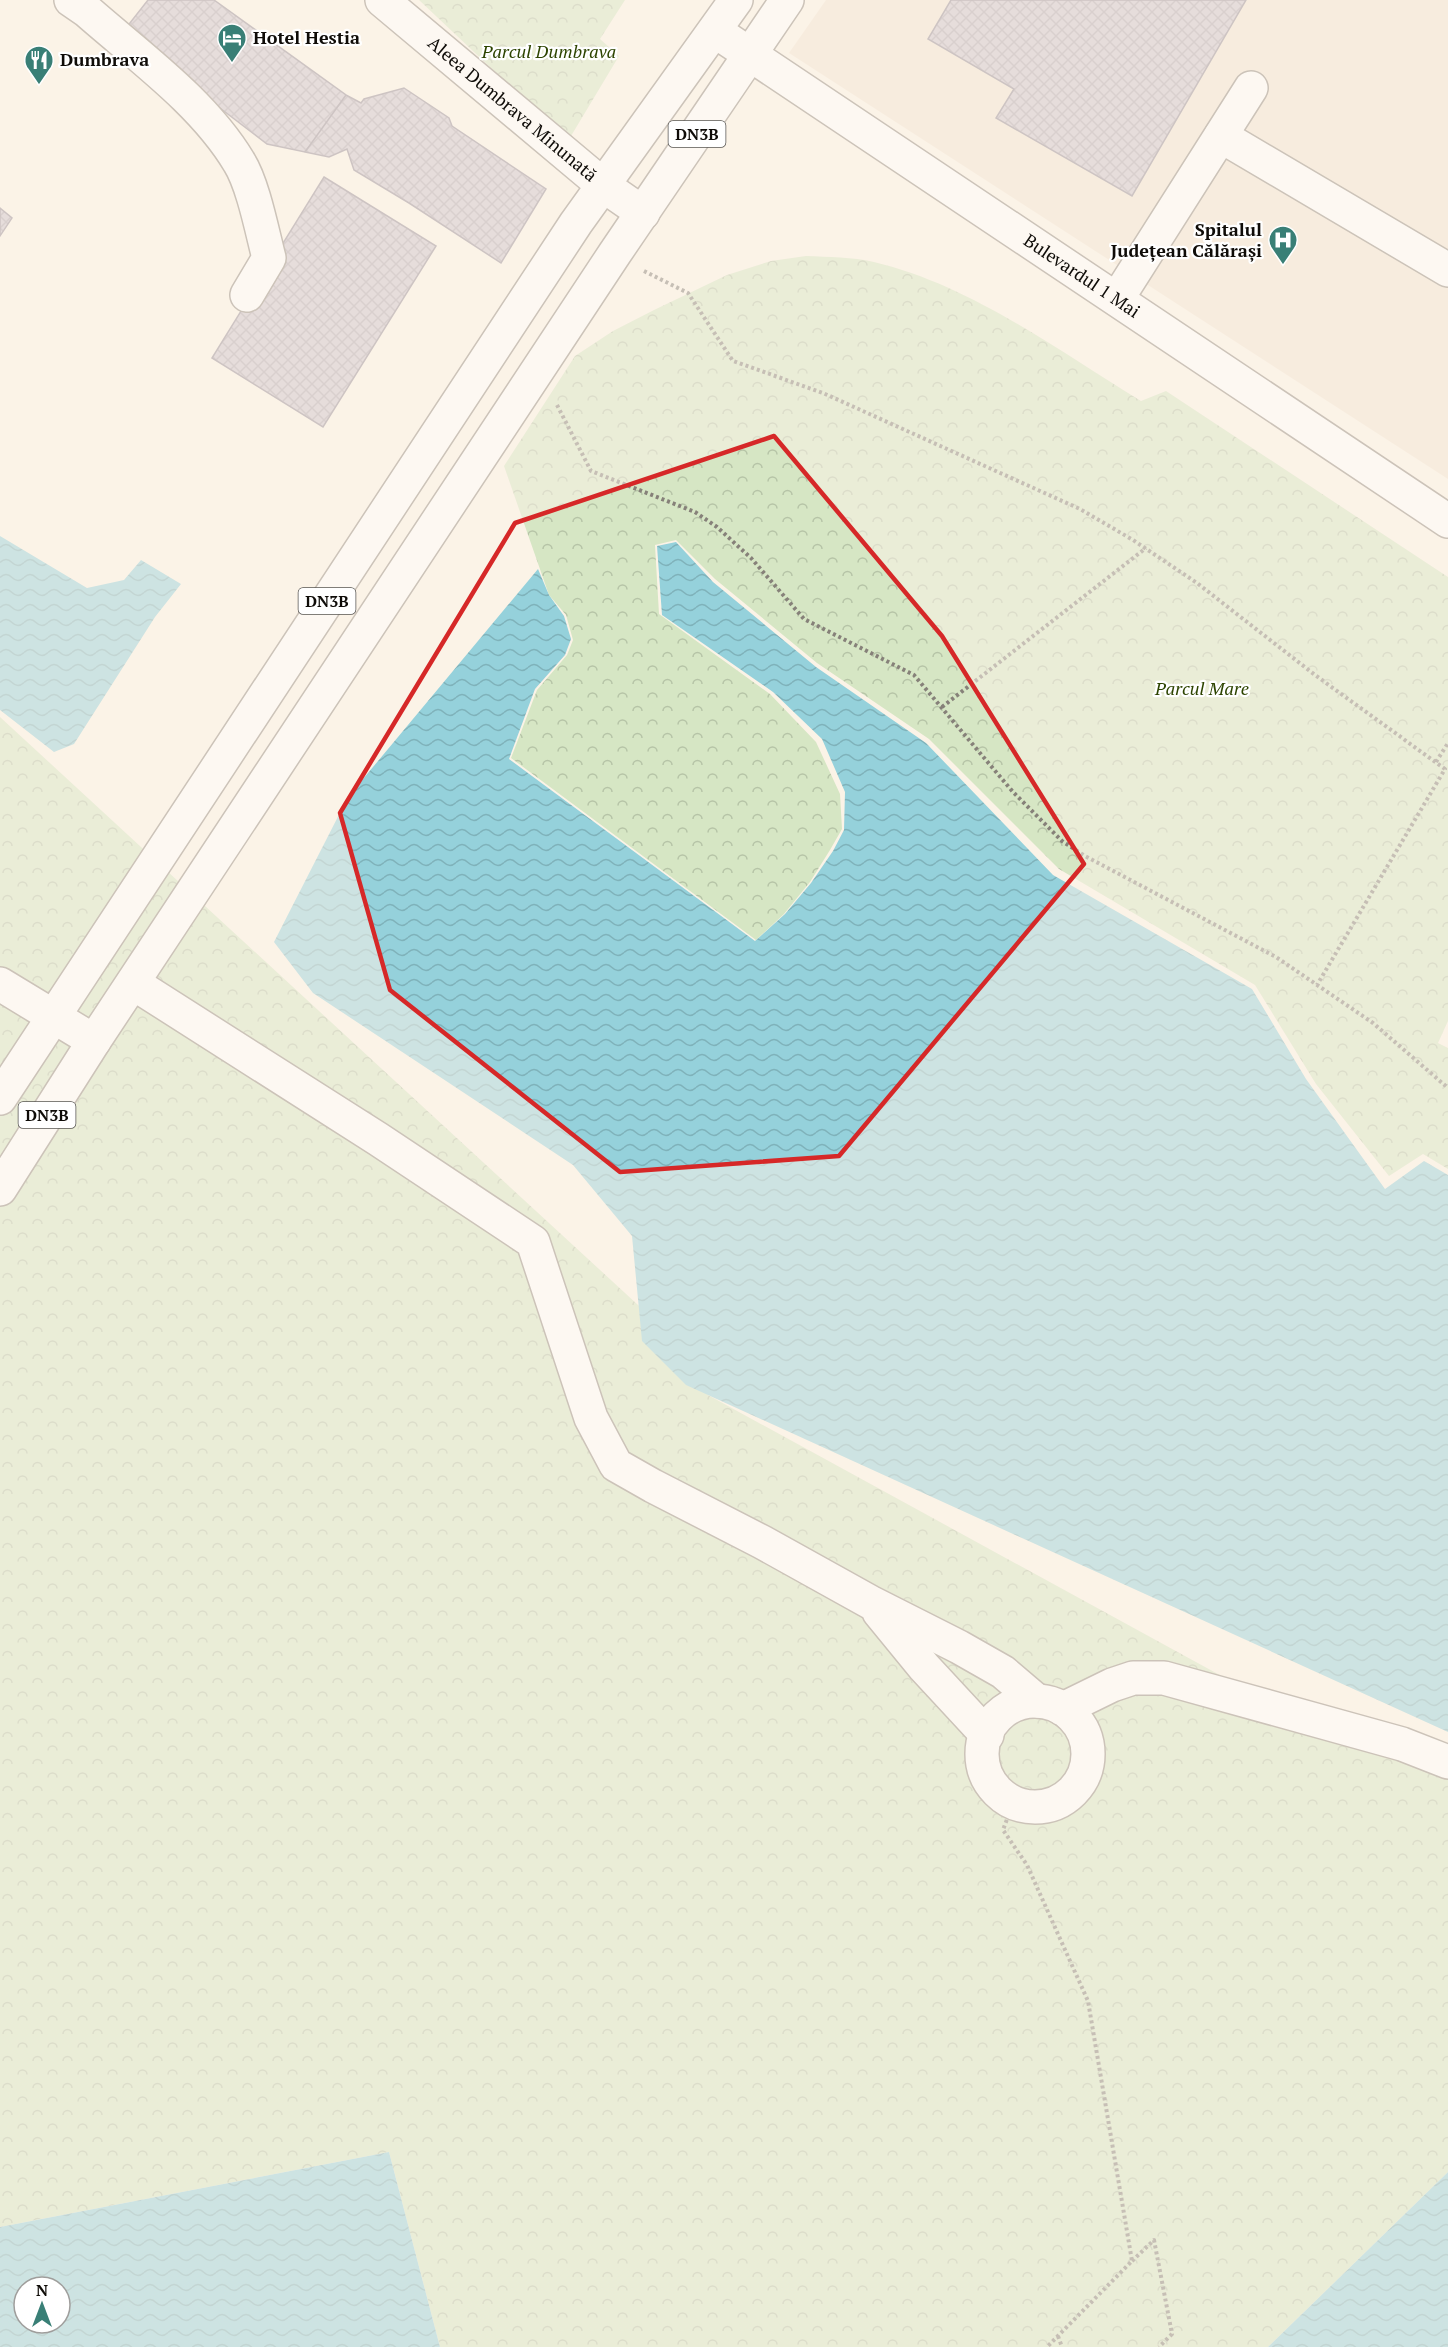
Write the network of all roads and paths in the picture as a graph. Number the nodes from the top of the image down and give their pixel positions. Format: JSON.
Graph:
{"nodes":[{"id":1,"x":382,"y":0,"type":"edge"},
{"id":2,"x":736,"y":0,"type":"edge"},
{"id":3,"x":787,"y":0,"type":"edge"},
{"id":4,"x":88,"y":4,"type":"edge"},
{"id":5,"x":715,"y":31,"type":"junction"},
{"id":6,"x":750,"y":54,"type":"junction"},
{"id":7,"x":1251,"y":88,"type":"dead end"},
{"id":8,"x":1221,"y":136,"type":"junction"},
{"id":9,"x":604,"y":186,"type":"junction"},
{"id":10,"x":643,"y":213,"type":"junction"},
{"id":11,"x":615,"y":253,"type":"junction"},
{"id":12,"x":1448,"y":270,"type":"edge"},
{"id":13,"x":247,"y":295,"type":"dead end"},
{"id":14,"x":1117,"y":299,"type":"junction"},
{"id":15,"x":541,"y":366,"type":"junction"},
{"id":16,"x":1448,"y":520,"type":"edge"},
{"id":17,"x":1146,"y":548,"type":"junction"},
{"id":18,"x":942,"y":707,"type":"junction"},
{"id":19,"x":1448,"y":743,"type":"edge"},
{"id":20,"x":1436,"y":762,"type":"junction"},
{"id":21,"x":133,"y":983,"type":"junction"},
{"id":22,"x":0,"y":984,"type":"edge"},
{"id":23,"x":1317,"y":985,"type":"junction"},
{"id":24,"x":52,"y":1017,"type":"junction"},
{"id":25,"x":94,"y":1041,"type":"junction"},
{"id":26,"x":1448,"y":1088,"type":"edge"},
{"id":27,"x":0,"y":1098,"type":"edge"},
{"id":28,"x":0,"y":1189,"type":"edge"},
{"id":29,"x":870,"y":1602,"type":"junction"},
{"id":30,"x":1050,"y":1705,"type":"junction"},
{"id":31,"x":987,"y":1735,"type":"junction"},
{"id":32,"x":1448,"y":1762,"type":"edge"},
{"id":33,"x":1013,"y":1803,"type":"junction"},
{"id":34,"x":1132,"y":2261,"type":"junction"},
{"id":35,"x":1058,"y":2336,"type":"junction"},
{"id":36,"x":1047,"y":2347,"type":"edge"},
{"id":37,"x":1062,"y":2347,"type":"edge"},
{"id":38,"x":1159,"y":2347,"type":"edge"}],
"edges":[{"from":1,"to":9,"type":"main road","name":"Aleea Dumbrava Minunată"},
{"from":2,"to":5,"type":"main road","number":"DN3B"},
{"from":3,"to":6,"type":"main road","number":"DN3B"},
{"from":4,"to":13,"type":"main road"},
{"from":5,"to":6,"type":"main road","name":"Bulevardul 1 Mai"},
{"from":5,"to":9,"type":"main road","number":"DN3B"},
{"from":6,"to":10,"type":"main road","number":"DN3B"},
{"from":6,"to":14,"type":"main road","name":"Bulevardul 1 Mai"},
{"from":7,"to":8,"type":"main road"},
{"from":8,"to":12,"type":"main road"},
{"from":8,"to":14,"type":"main road"},
{"from":9,"to":10,"type":"main road","name":"Aleea Dumbrava Minunată"},
{"from":9,"to":24,"type":"main road","number":"DN3B"},
{"from":10,"to":11,"type":"main road","number":"DN3B"},
{"from":11,"to":15,"type":"main road","number":"DN3B"},
{"from":11,"to":17,"type":"path"},
{"from":14,"to":16,"type":"main road","name":"Bulevardul 1 Mai"},
{"from":15,"to":18,"type":"path"},
{"from":15,"to":21,"type":"main road","number":"DN3B"},
{"from":17,"to":18,"type":"path"},
{"from":17,"to":20,"type":"path"},
{"from":18,"to":23,"type":"path"},
{"from":19,"to":20,"type":"path"},
{"from":20,"to":23,"type":"path"},
{"from":21,"to":25,"type":"main road","number":"DN3B"},
{"from":21,"to":29,"type":"main road"},
{"from":22,"to":24,"type":"main road"},
{"from":23,"to":26,"type":"path"},
{"from":24,"to":25,"type":"main road"},
{"from":24,"to":27,"type":"main road","number":"DN3B"},
{"from":25,"to":28,"type":"main road","number":"DN3B"},
{"from":29,"to":30,"type":"main road"},
{"from":29,"to":31,"type":"main road"},
{"from":30,"to":31,"type":"main road"},
{"from":30,"to":32,"type":"main road"},
{"from":30,"to":33,"type":"main road"},
{"from":31,"to":33,"type":"main road"},
{"from":33,"to":34,"type":"path"},
{"from":34,"to":35,"type":"path"},
{"from":34,"to":38,"type":"path"},
{"from":35,"to":36,"type":"path"},
{"from":35,"to":37,"type":"path"}]}
